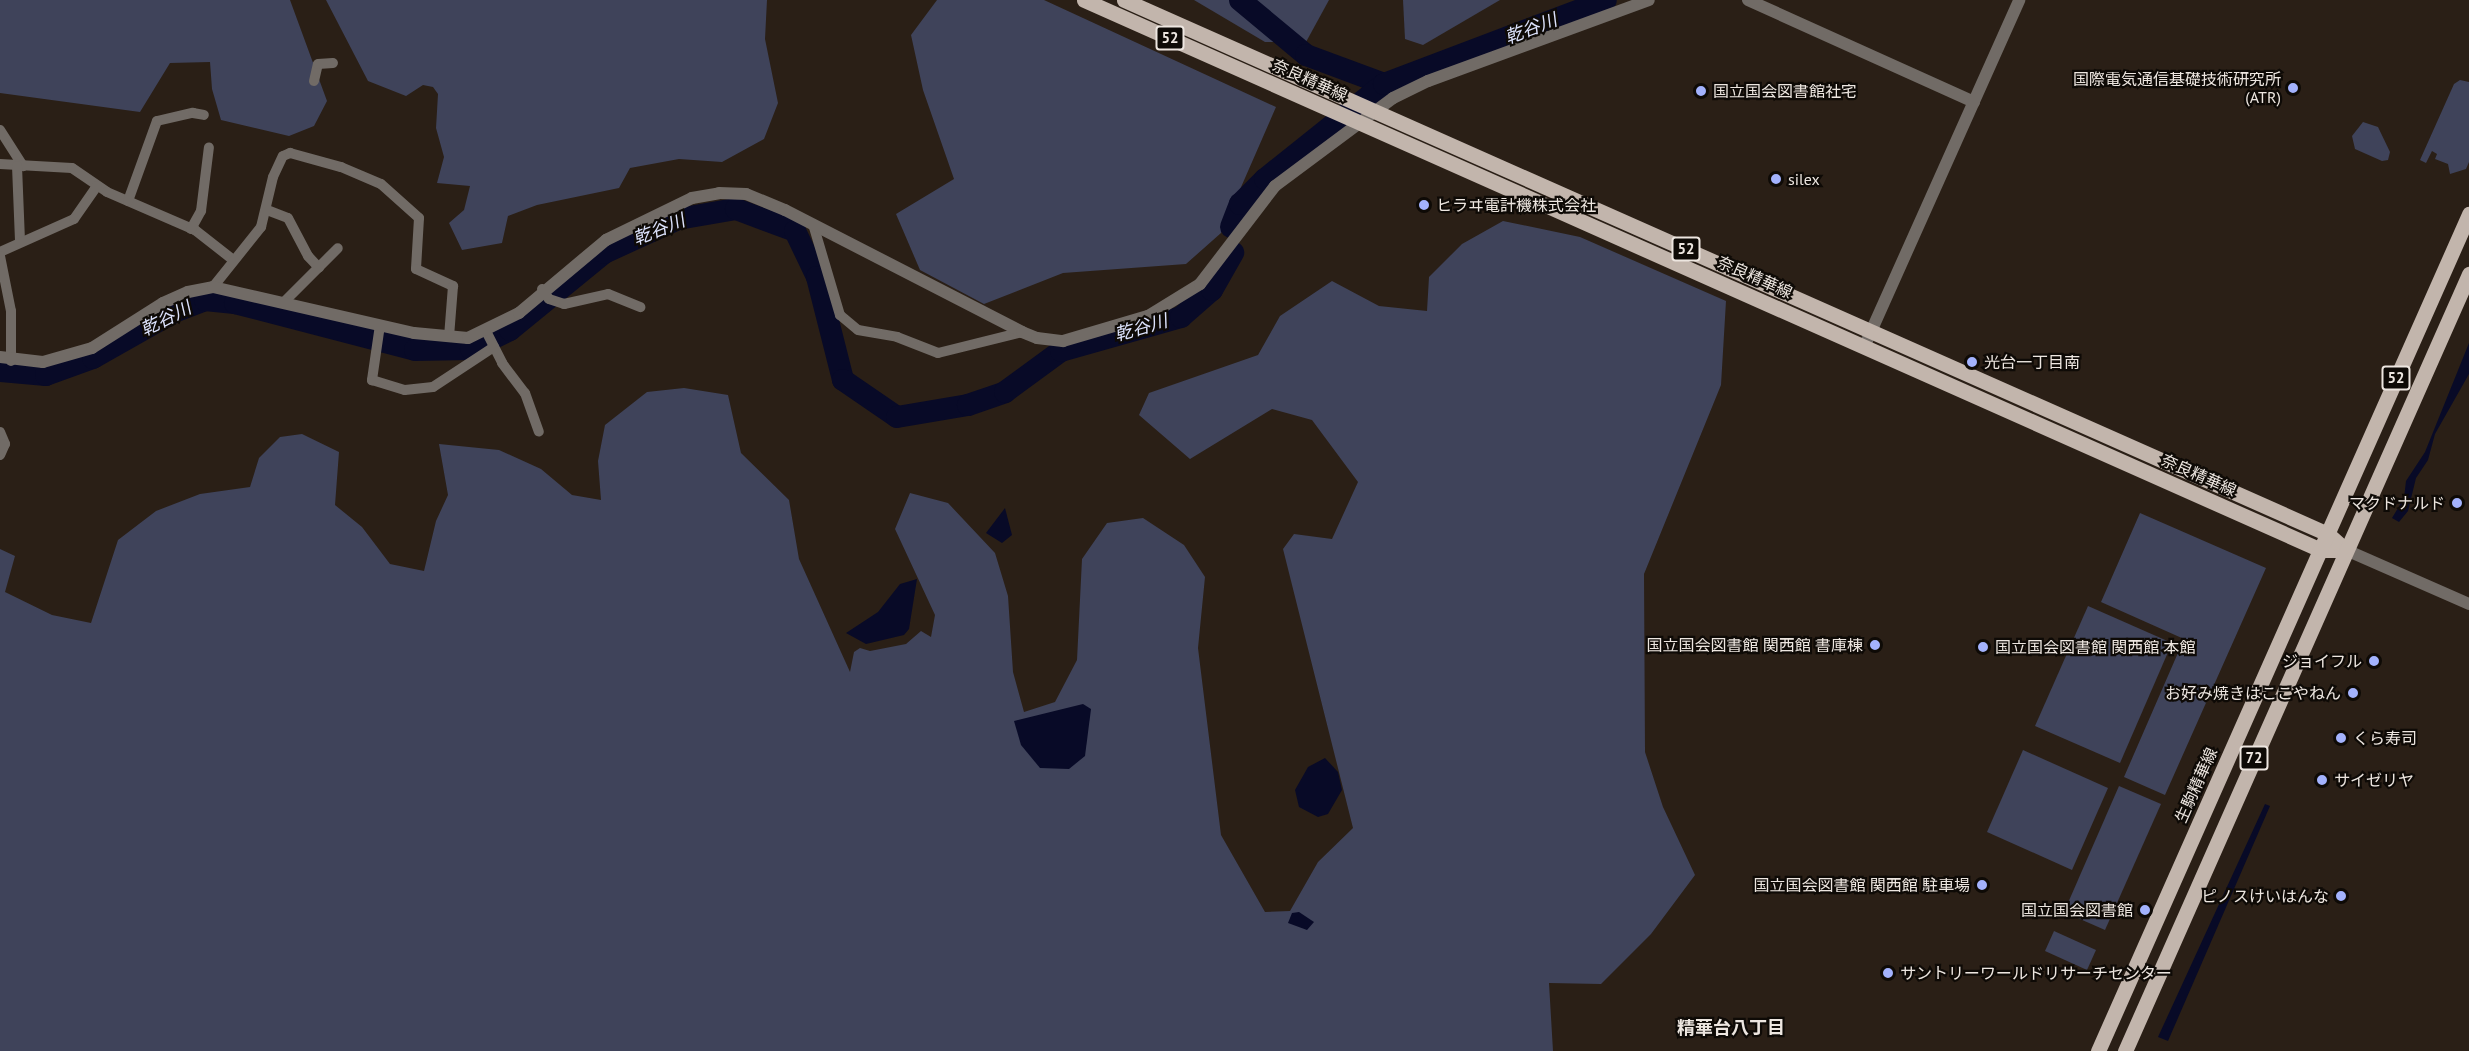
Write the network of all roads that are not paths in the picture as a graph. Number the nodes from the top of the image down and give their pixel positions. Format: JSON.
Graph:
{"nodes":[{"id":1,"x":1084,"y":0,"type":"edge"},
{"id":2,"x":1124,"y":0,"type":"edge"},
{"id":3,"x":1650,"y":0,"type":"edge"},
{"id":4,"x":1748,"y":0,"type":"edge"},
{"id":5,"x":2019,"y":0,"type":"edge"},
{"id":6,"x":333,"y":63,"type":"dead end"},
{"id":7,"x":314,"y":81,"type":"dead end"},
{"id":8,"x":1974,"y":102,"type":"junction"},
{"id":9,"x":204,"y":115,"type":"dead end"},
{"id":10,"x":0,"y":130,"type":"edge"},
{"id":11,"x":209,"y":147,"type":"dead end"},
{"id":12,"x":0,"y":164,"type":"edge"},
{"id":13,"x":20,"y":166,"type":"junction"},
{"id":14,"x":98,"y":186,"type":"junction"},
{"id":15,"x":128,"y":201,"type":"junction"},
{"id":16,"x":267,"y":210,"type":"junction"},
{"id":17,"x":2469,"y":214,"type":"edge"},
{"id":18,"x":813,"y":224,"type":"junction"},
{"id":19,"x":191,"y":229,"type":"junction"},
{"id":20,"x":20,"y":242,"type":"junction"},
{"id":21,"x":338,"y":248,"type":"dead end"},
{"id":22,"x":0,"y":254,"type":"edge"},
{"id":23,"x":232,"y":259,"type":"junction"},
{"id":24,"x":319,"y":268,"type":"junction"},
{"id":25,"x":2469,"y":274,"type":"edge"},
{"id":26,"x":213,"y":287,"type":"junction"},
{"id":27,"x":546,"y":294,"type":"junction"},
{"id":28,"x":284,"y":302,"type":"junction"},
{"id":29,"x":641,"y":307,"type":"dead end"},
{"id":30,"x":1872,"y":330,"type":"junction"},
{"id":31,"x":1022,"y":332,"type":"junction"},
{"id":32,"x":378,"y":333,"type":"junction"},
{"id":33,"x":449,"y":337,"type":"junction"},
{"id":34,"x":490,"y":338,"type":"junction"},
{"id":35,"x":1865,"y":345,"type":"junction"},
{"id":36,"x":3,"y":362,"type":"edge"},
{"id":37,"x":0,"y":432,"type":"edge"},
{"id":38,"x":539,"y":432,"type":"dead end"},
{"id":39,"x":0,"y":455,"type":"edge"},
{"id":40,"x":2328,"y":534,"type":"junction"},
{"id":41,"x":2321,"y":550,"type":"junction"},
{"id":42,"x":2346,"y":550,"type":"junction"},
{"id":43,"x":2469,"y":604,"type":"edge"},
{"id":44,"x":2101,"y":1050,"type":"edge"},
{"id":45,"x":2125,"y":1051,"type":"edge"}],
"edges":[{"from":1,"to":35,"type":"main road","name":"奈良精華線","number":"52"},
{"from":2,"to":30,"type":"main road","name":"奈良精華線","number":"52"},
{"from":3,"to":31,"type":"street"},
{"from":4,"to":8,"type":"street"},
{"from":5,"to":8,"type":"street"},
{"from":6,"to":7,"type":"street"},
{"from":8,"to":30,"type":"street"},
{"from":9,"to":15,"type":"street"},
{"from":10,"to":13,"type":"street"},
{"from":11,"to":19,"type":"street"},
{"from":12,"to":13,"type":"street"},
{"from":13,"to":14,"type":"street"},
{"from":13,"to":20,"type":"street"},
{"from":14,"to":15,"type":"street"},
{"from":14,"to":20,"type":"street"},
{"from":15,"to":19,"type":"street"},
{"from":16,"to":23,"type":"street"},
{"from":16,"to":24,"type":"street"},
{"from":16,"to":33,"type":"street"},
{"from":17,"to":40,"type":"main road","number":"52"},
{"from":18,"to":27,"type":"street"},
{"from":18,"to":31,"type":"street"},
{"from":18,"to":31,"type":"street"},
{"from":19,"to":23,"type":"street"},
{"from":20,"to":22,"type":"street"},
{"from":21,"to":24,"type":"street"},
{"from":22,"to":36,"type":"street"},
{"from":23,"to":26,"type":"street"},
{"from":24,"to":28,"type":"street"},
{"from":25,"to":42,"type":"main road","number":"52"},
{"from":26,"to":28,"type":"street"},
{"from":26,"to":36,"type":"street"},
{"from":27,"to":29,"type":"street"},
{"from":27,"to":34,"type":"street"},
{"from":28,"to":32,"type":"street"},
{"from":30,"to":35,"type":"street"},
{"from":30,"to":40,"type":"main road","name":"奈良精華線","number":"52"},
{"from":32,"to":33,"type":"street"},
{"from":32,"to":34,"type":"street"},
{"from":33,"to":34,"type":"street"},
{"from":34,"to":38,"type":"street"},
{"from":35,"to":41,"type":"main road","name":"奈良精華線","number":"52"},
{"from":37,"to":39,"type":"street"},
{"from":40,"to":41,"type":"main road","name":"生駒精華線","number":"72"},
{"from":40,"to":42,"type":"main road","name":"奈良精華線","number":"52"},
{"from":41,"to":42,"type":"main road","name":"奈良精華線","number":"52"},
{"from":41,"to":44,"type":"main road","name":"生駒精華線","number":"72"},
{"from":42,"to":43,"type":"street"},
{"from":42,"to":45,"type":"main road","number":"72"}]}
